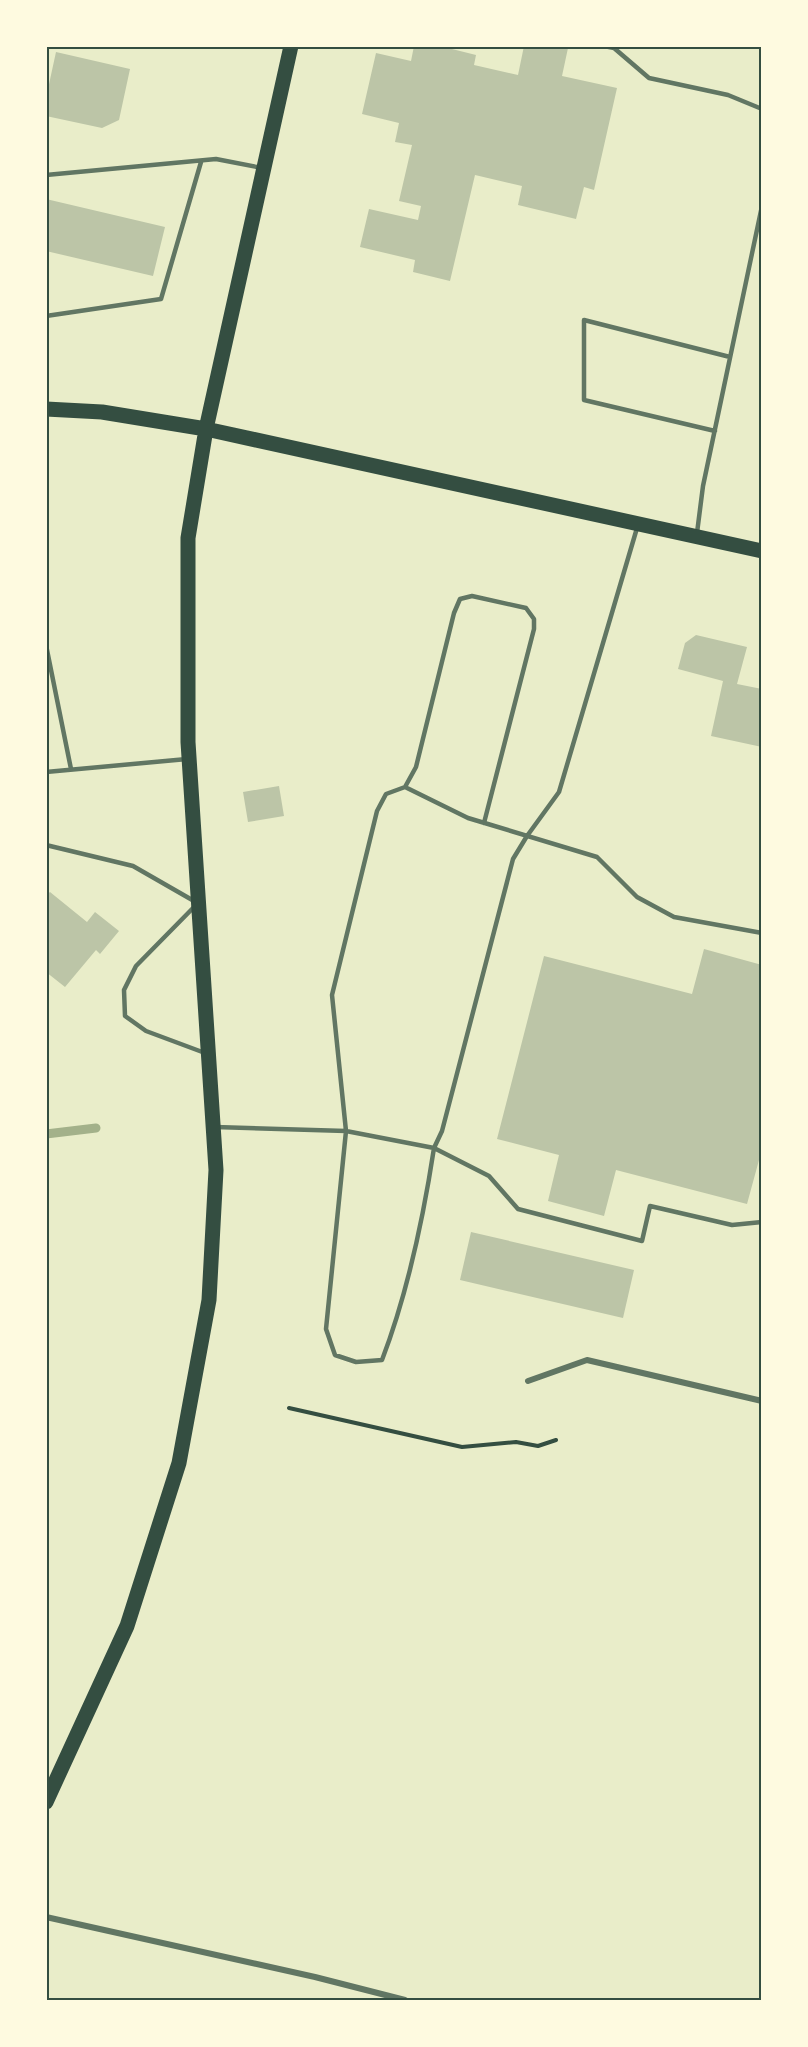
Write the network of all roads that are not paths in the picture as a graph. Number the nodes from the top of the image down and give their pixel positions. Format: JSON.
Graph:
{"nodes":[{"id":1,"x":291,"y":46,"type":"edge"},
{"id":2,"x":604,"y":46,"type":"edge"},
{"id":3,"x":762,"y":109,"type":"edge"},
{"id":4,"x":201,"y":162,"type":"junction"},
{"id":5,"x":264,"y":168,"type":"junction"},
{"id":6,"x":46,"y":175,"type":"edge"},
{"id":7,"x":762,"y":206,"type":"edge"},
{"id":8,"x":46,"y":316,"type":"edge"},
{"id":9,"x":730,"y":357,"type":"junction"},
{"id":10,"x":46,"y":409,"type":"edge"},
{"id":11,"x":206,"y":429,"type":"junction"},
{"id":12,"x":715,"y":431,"type":"junction"},
{"id":13,"x":638,"y":524,"type":"junction"},
{"id":14,"x":697,"y":537,"type":"junction"},
{"id":15,"x":762,"y":551,"type":"edge"},
{"id":16,"x":46,"y":645,"type":"edge"},
{"id":17,"x":189,"y":759,"type":"junction"},
{"id":18,"x":71,"y":769,"type":"junction"},
{"id":19,"x":46,"y":772,"type":"edge"},
{"id":20,"x":405,"y":787,"type":"junction"},
{"id":21,"x":484,"y":823,"type":"junction"},
{"id":22,"x":527,"y":836,"type":"junction"},
{"id":23,"x":46,"y":846,"type":"edge"},
{"id":24,"x":198,"y":903,"type":"junction"},
{"id":25,"x":762,"y":933,"type":"edge"},
{"id":26,"x":208,"y":1054,"type":"junction"},
{"id":27,"x":213,"y":1127,"type":"junction"},
{"id":28,"x":346,"y":1131,"type":"junction"},
{"id":29,"x":434,"y":1148,"type":"junction"},
{"id":30,"x":762,"y":1222,"type":"edge"},
{"id":31,"x":528,"y":1381,"type":"dead end"},
{"id":32,"x":762,"y":1401,"type":"edge"},
{"id":33,"x":46,"y":1802,"type":"edge"},
{"id":34,"x":46,"y":1917,"type":"edge"},
{"id":35,"x":405,"y":2001,"type":"edge"}],
"edges":[{"from":1,"to":5,"type":"main road"},
{"from":2,"to":3,"type":"lane"},
{"from":4,"to":5,"type":"lane"},
{"from":4,"to":6,"type":"lane"},
{"from":4,"to":8,"type":"lane"},
{"from":5,"to":11,"type":"main road"},
{"from":7,"to":9,"type":"lane"},
{"from":9,"to":12,"type":"lane"},
{"from":9,"to":12,"type":"lane"},
{"from":10,"to":11,"type":"main road"},
{"from":11,"to":13,"type":"main road"},
{"from":11,"to":17,"type":"main road"},
{"from":12,"to":14,"type":"lane"},
{"from":13,"to":14,"type":"main road"},
{"from":13,"to":22,"type":"lane"},
{"from":14,"to":15,"type":"main road"},
{"from":16,"to":18,"type":"lane"},
{"from":17,"to":18,"type":"lane"},
{"from":17,"to":24,"type":"main road"},
{"from":18,"to":19,"type":"lane"},
{"from":20,"to":21,"type":"lane"},
{"from":20,"to":21,"type":"lane"},
{"from":20,"to":28,"type":"lane"},
{"from":21,"to":22,"type":"lane"},
{"from":22,"to":25,"type":"lane"},
{"from":22,"to":29,"type":"lane"},
{"from":23,"to":24,"type":"lane"},
{"from":24,"to":26,"type":"main road"},
{"from":24,"to":26,"type":"lane"},
{"from":26,"to":27,"type":"main road"},
{"from":27,"to":28,"type":"lane"},
{"from":27,"to":33,"type":"main road"},
{"from":28,"to":29,"type":"lane"},
{"from":28,"to":29,"type":"lane"},
{"from":29,"to":30,"type":"lane"},
{"from":31,"to":32,"type":"street"},
{"from":34,"to":35,"type":"street"}]}
